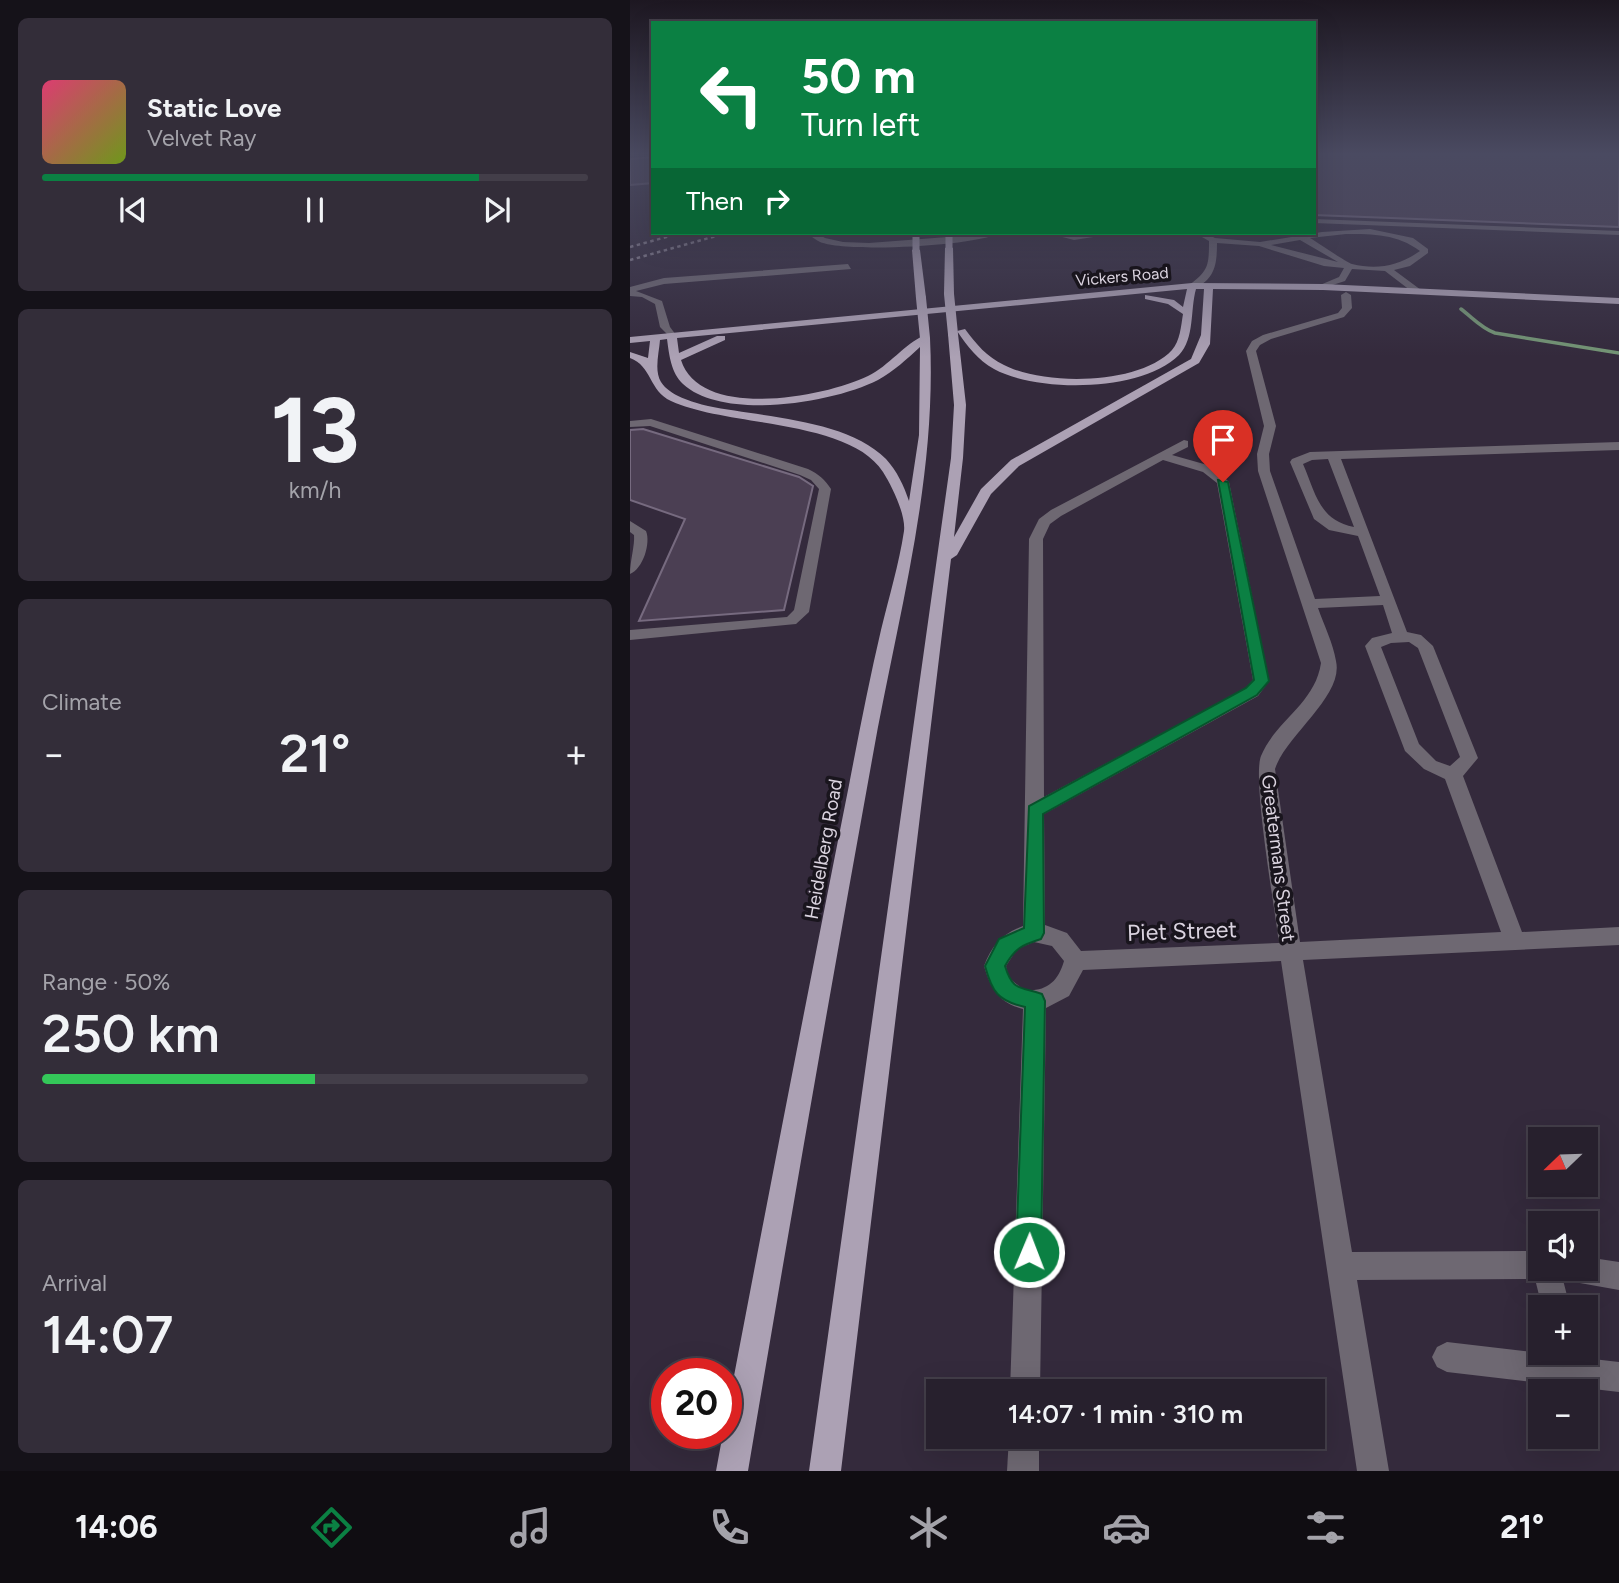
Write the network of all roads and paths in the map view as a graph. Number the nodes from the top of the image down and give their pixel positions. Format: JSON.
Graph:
{"nodes":[{"id":1,"x":1316,"y":221,"type":"edge"},
{"id":2,"x":1619,"y":233,"type":"edge"},
{"id":3,"x":814,"y":235,"type":"edge"},
{"id":4,"x":916,"y":235,"type":"edge"},
{"id":5,"x":948,"y":235,"type":"edge"},
{"id":6,"x":971,"y":235,"type":"edge"},
{"id":7,"x":1060,"y":235,"type":"edge"},
{"id":8,"x":1099,"y":235,"type":"edge"},
{"id":9,"x":1203,"y":235,"type":"edge"},
{"id":10,"x":1303,"y":237,"type":"junction"},
{"id":11,"x":1213,"y":240,"type":"junction"},
{"id":12,"x":1260,"y":244,"type":"junction"},
{"id":13,"x":848,"y":267,"type":"dead end"},
{"id":14,"x":1349,"y":267,"type":"junction"},
{"id":15,"x":1387,"y":269,"type":"junction"},
{"id":16,"x":1207,"y":287,"type":"junction"},
{"id":17,"x":1323,"y":287,"type":"junction"},
{"id":18,"x":630,"y":291,"type":"edge"},
{"id":19,"x":1191,"y":291,"type":"junction"},
{"id":20,"x":1418,"y":292,"type":"junction"},
{"id":21,"x":1346,"y":295,"type":"junction"},
{"id":22,"x":1148,"y":297,"type":"junction"},
{"id":23,"x":1619,"y":303,"type":"edge"},
{"id":24,"x":1185,"y":312,"type":"junction"},
{"id":25,"x":958,"y":332,"type":"junction"},
{"id":26,"x":670,"y":335,"type":"junction"},
{"id":27,"x":722,"y":338,"type":"junction"},
{"id":28,"x":925,"y":338,"type":"junction"},
{"id":29,"x":630,"y":340,"type":"edge"},
{"id":30,"x":655,"y":341,"type":"junction"},
{"id":31,"x":630,"y":348,"type":"edge"},
{"id":32,"x":630,"y":355,"type":"edge"},
{"id":33,"x":676,"y":358,"type":"junction"},
{"id":34,"x":653,"y":369,"type":"junction"},
{"id":35,"x":630,"y":424,"type":"edge"},
{"id":36,"x":1184,"y":444,"type":"dead end"},
{"id":37,"x":1619,"y":446,"type":"edge"},
{"id":38,"x":1333,"y":455,"type":"junction"},
{"id":39,"x":1162,"y":456,"type":"junction"},
{"id":40,"x":630,"y":525,"type":"edge"},
{"id":41,"x":911,"y":526,"type":"junction"},
{"id":42,"x":1361,"y":533,"type":"junction"},
{"id":43,"x":944,"y":566,"type":"junction"},
{"id":44,"x":630,"y":570,"type":"edge"},
{"id":45,"x":1389,"y":600,"type":"junction"},
{"id":46,"x":1311,"y":604,"type":"junction"},
{"id":47,"x":630,"y":635,"type":"edge"},
{"id":48,"x":1401,"y":638,"type":"junction"},
{"id":49,"x":1453,"y":775,"type":"junction"},
{"id":50,"x":1035,"y":810,"type":"junction"},
{"id":51,"x":1034,"y":933,"type":"junction"},
{"id":52,"x":1619,"y":936,"type":"edge"},
{"id":53,"x":1515,"y":941,"type":"junction"},
{"id":54,"x":1292,"y":953,"type":"junction"},
{"id":55,"x":1074,"y":961,"type":"junction"},
{"id":56,"x":1035,"y":1001,"type":"junction"},
{"id":57,"x":1528,"y":1265,"type":"edge"},
{"id":58,"x":1340,"y":1266,"type":"junction"},
{"id":59,"x":1598,"y":1273,"type":"edge"},
{"id":60,"x":1619,"y":1276,"type":"edge"},
{"id":61,"x":1447,"y":1357,"type":"dead end"},
{"id":62,"x":1528,"y":1360,"type":"edge"},
{"id":63,"x":1582,"y":1365,"type":"edge"},
{"id":64,"x":1619,"y":1377,"type":"edge"},
{"id":65,"x":1025,"y":1379,"type":"edge"},
{"id":66,"x":1024,"y":1449,"type":"edge"},
{"id":67,"x":732,"y":1471,"type":"edge"},
{"id":68,"x":825,"y":1471,"type":"edge"},
{"id":69,"x":1023,"y":1471,"type":"edge"},
{"id":70,"x":1373,"y":1471,"type":"edge"}],
"edges":[{"from":1,"to":2,"type":"street"},
{"from":3,"to":6,"type":"street"},
{"from":4,"to":28,"type":"main road","name":"Heidelberg Road","bridge":true},
{"from":5,"to":25,"type":"main road","bridge":true},
{"from":7,"to":8,"type":"street"},
{"from":9,"to":11,"type":"street"},
{"from":10,"to":12,"type":"street"},
{"from":10,"to":14,"type":"street"},
{"from":10,"to":15,"type":"street"},
{"from":11,"to":12,"type":"street"},
{"from":11,"to":16,"type":"street"},
{"from":12,"to":14,"type":"street"},
{"from":13,"to":18,"type":"street"},
{"from":14,"to":15,"type":"street"},
{"from":14,"to":17,"type":"street"},
{"from":15,"to":20,"type":"street"},
{"from":16,"to":17,"type":"main road","name":"Vickers Road"},
{"from":16,"to":19,"type":"main road","name":"Vickers Road"},
{"from":16,"to":21,"type":"main road","name":"Vickers Road"},
{"from":16,"to":43,"type":"main road"},
{"from":17,"to":20,"type":"main road","name":"Vickers Road"},
{"from":18,"to":26,"type":"street"},
{"from":19,"to":22,"type":"main road","name":"Vickers Road"},
{"from":19,"to":24,"type":"main road"},
{"from":19,"to":26,"type":"main road","name":"Vickers Road"},
{"from":20,"to":23,"type":"main road","name":"Vickers Road"},
{"from":21,"to":23,"type":"main road","name":"Vickers Road"},
{"from":21,"to":46,"type":"street","name":"Greatermans Street"},
{"from":22,"to":24,"type":"main road"},
{"from":22,"to":27,"type":"main road","name":"Vickers Road"},
{"from":24,"to":25,"type":"main road"},
{"from":25,"to":43,"type":"main road"},
{"from":26,"to":27,"type":"main road","name":"Vickers Road"},
{"from":26,"to":30,"type":"street"},
{"from":26,"to":30,"type":"main road","name":"Vickers Road"},
{"from":26,"to":33,"type":"main road"},
{"from":27,"to":33,"type":"main road"},
{"from":28,"to":33,"type":"main road"},
{"from":28,"to":41,"type":"main road","name":"Heidelberg Road"},
{"from":29,"to":30,"type":"main road","name":"Vickers Road"},
{"from":30,"to":31,"type":"main road","name":"Vickers Road"},
{"from":30,"to":34,"type":"main road"},
{"from":32,"to":34,"type":"main road"},
{"from":34,"to":41,"type":"main road"},
{"from":35,"to":47,"type":"street"},
{"from":36,"to":39,"type":"street"},
{"from":37,"to":38,"type":"street"},
{"from":38,"to":42,"type":"street"},
{"from":38,"to":42,"type":"street"},
{"from":39,"to":50,"type":"street"},
{"from":39,"to":50,"type":"street"},
{"from":40,"to":44,"type":"street"},
{"from":41,"to":67,"type":"main road","name":"Heidelberg Road"},
{"from":42,"to":45,"type":"street"},
{"from":43,"to":68,"type":"main road"},
{"from":45,"to":46,"type":"street"},
{"from":45,"to":48,"type":"street"},
{"from":46,"to":54,"type":"street","name":"Greatermans Street"},
{"from":48,"to":49,"type":"street"},
{"from":48,"to":49,"type":"street"},
{"from":49,"to":53,"type":"street"},
{"from":50,"to":51,"type":"street"},
{"from":51,"to":55,"type":"street"},
{"from":51,"to":56,"type":"street"},
{"from":52,"to":53,"type":"street","name":"Piet Street"},
{"from":53,"to":54,"type":"street","name":"Piet Street"},
{"from":54,"to":55,"type":"street","name":"Piet Street"},
{"from":54,"to":58,"type":"street","name":"Greatermans Street"},
{"from":55,"to":56,"type":"street"},
{"from":56,"to":65,"type":"street"},
{"from":57,"to":58,"type":"street"},
{"from":58,"to":70,"type":"street","name":"Greatermans Street"},
{"from":59,"to":60,"type":"street"},
{"from":61,"to":62,"type":"street"},
{"from":63,"to":64,"type":"street"},
{"from":66,"to":69,"type":"street"}]}
